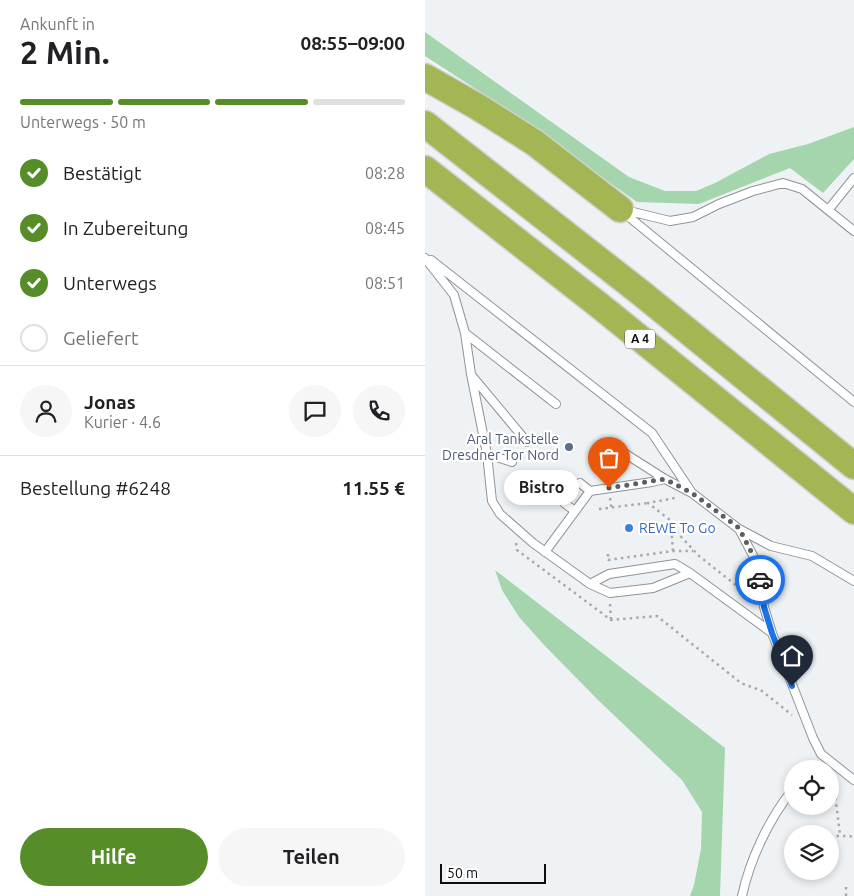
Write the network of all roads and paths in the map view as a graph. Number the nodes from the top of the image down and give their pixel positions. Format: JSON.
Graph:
{"nodes":[{"id":1,"x":425,"y":77,"type":"edge"},
{"id":2,"x":425,"y":124,"type":"edge"},
{"id":3,"x":425,"y":169,"type":"edge"},
{"id":4,"x":854,"y":178,"type":"edge"},
{"id":5,"x":620,"y":209,"type":"junction"},
{"id":6,"x":829,"y":209,"type":"junction"},
{"id":7,"x":854,"y":231,"type":"edge"},
{"id":8,"x":425,"y":257,"type":"edge"},
{"id":9,"x":465,"y":333,"type":"junction"},
{"id":10,"x":471,"y":374,"type":"junction"},
{"id":11,"x":854,"y":402,"type":"edge"},
{"id":12,"x":556,"y":404,"type":"dead end"},
{"id":13,"x":527,"y":442,"type":"dead end"},
{"id":14,"x":609,"y":444,"type":"dead end"},
{"id":15,"x":487,"y":454,"type":"junction"},
{"id":16,"x":512,"y":462,"type":"dead end"},
{"id":17,"x":854,"y":466,"type":"edge"},
{"id":18,"x":665,"y":479,"type":"junction"},
{"id":19,"x":580,"y":483,"type":"dead end"},
{"id":20,"x":590,"y":491,"type":"junction"},
{"id":21,"x":692,"y":493,"type":"junction"},
{"id":22,"x":675,"y":498,"type":"dead end"},
{"id":23,"x":564,"y":503,"type":"dead end"},
{"id":24,"x":648,"y":503,"type":"junction"},
{"id":25,"x":599,"y":510,"type":"dead end"},
{"id":26,"x":575,"y":511,"type":"junction"},
{"id":27,"x":854,"y":511,"type":"edge"},
{"id":28,"x":671,"y":526,"type":"junction"},
{"id":29,"x":514,"y":528,"type":"junction"},
{"id":30,"x":739,"y":528,"type":"junction"},
{"id":31,"x":673,"y":551,"type":"junction"},
{"id":32,"x":694,"y":551,"type":"junction"},
{"id":33,"x":545,"y":552,"type":"junction"},
{"id":34,"x":608,"y":560,"type":"dead end"},
{"id":35,"x":690,"y":573,"type":"junction"},
{"id":36,"x":854,"y":581,"type":"edge"},
{"id":37,"x":589,"y":584,"type":"junction"},
{"id":38,"x":764,"y":607,"type":"junction"},
{"id":39,"x":772,"y":633,"type":"junction"},
{"id":40,"x":794,"y":717,"type":"dead end"},
{"id":41,"x":839,"y":772,"type":"edge"},
{"id":42,"x":844,"y":773,"type":"junction"},
{"id":43,"x":854,"y":780,"type":"edge"},
{"id":44,"x":784,"y":803,"type":"edge"},
{"id":45,"x":838,"y":815,"type":"edge"},
{"id":46,"x":840,"y":835,"type":"joint"},
{"id":47,"x":854,"y":838,"type":"edge"},
{"id":48,"x":846,"y":887,"type":"dead end"},
{"id":49,"x":741,"y":896,"type":"edge"},
{"id":50,"x":847,"y":896,"type":"edge"}],
"edges":[{"from":1,"to":5,"type":"highway"},
{"from":2,"to":17,"type":"highway","number":"A 4"},
{"from":3,"to":27,"type":"highway","number":"A 4"},
{"from":4,"to":6,"type":"lane"},
{"from":5,"to":6,"type":"lane"},
{"from":5,"to":11,"type":"lane"},
{"from":6,"to":7,"type":"lane"},
{"from":8,"to":9,"type":"lane"},
{"from":8,"to":21,"type":"lane"},
{"from":9,"to":10,"type":"lane"},
{"from":9,"to":12,"type":"lane"},
{"from":10,"to":13,"type":"lane"},
{"from":10,"to":15,"type":"lane"},
{"from":14,"to":18,"type":"lane"},
{"from":15,"to":16,"type":"lane"},
{"from":15,"to":29,"type":"lane"},
{"from":18,"to":20,"type":"lane"},
{"from":18,"to":21,"type":"lane"},
{"from":19,"to":20,"type":"lane"},
{"from":20,"to":26,"type":"lane"},
{"from":21,"to":30,"type":"lane"},
{"from":22,"to":24,"type":"path"},
{"from":23,"to":26,"type":"lane"},
{"from":24,"to":25,"type":"path"},
{"from":24,"to":28,"type":"path"},
{"from":26,"to":33,"type":"lane"},
{"from":28,"to":31,"type":"path"},
{"from":28,"to":32,"type":"path"},
{"from":29,"to":33,"type":"lane"},
{"from":29,"to":40,"type":"path"},
{"from":30,"to":36,"type":"lane"},
{"from":30,"to":38,"type":"lane"},
{"from":31,"to":32,"type":"path"},
{"from":31,"to":34,"type":"path"},
{"from":32,"to":38,"type":"path"},
{"from":33,"to":37,"type":"lane"},
{"from":35,"to":37,"type":"lane"},
{"from":35,"to":37,"type":"lane"},
{"from":35,"to":39,"type":"lane"},
{"from":38,"to":39,"type":"lane"},
{"from":39,"to":42,"type":"lane"},
{"from":41,"to":42,"type":"lane"},
{"from":42,"to":43,"type":"lane"},
{"from":44,"to":49,"type":"lane"},
{"from":45,"to":46,"type":"path"},
{"from":46,"to":47,"type":"path"},
{"from":48,"to":50,"type":"path"}]}
